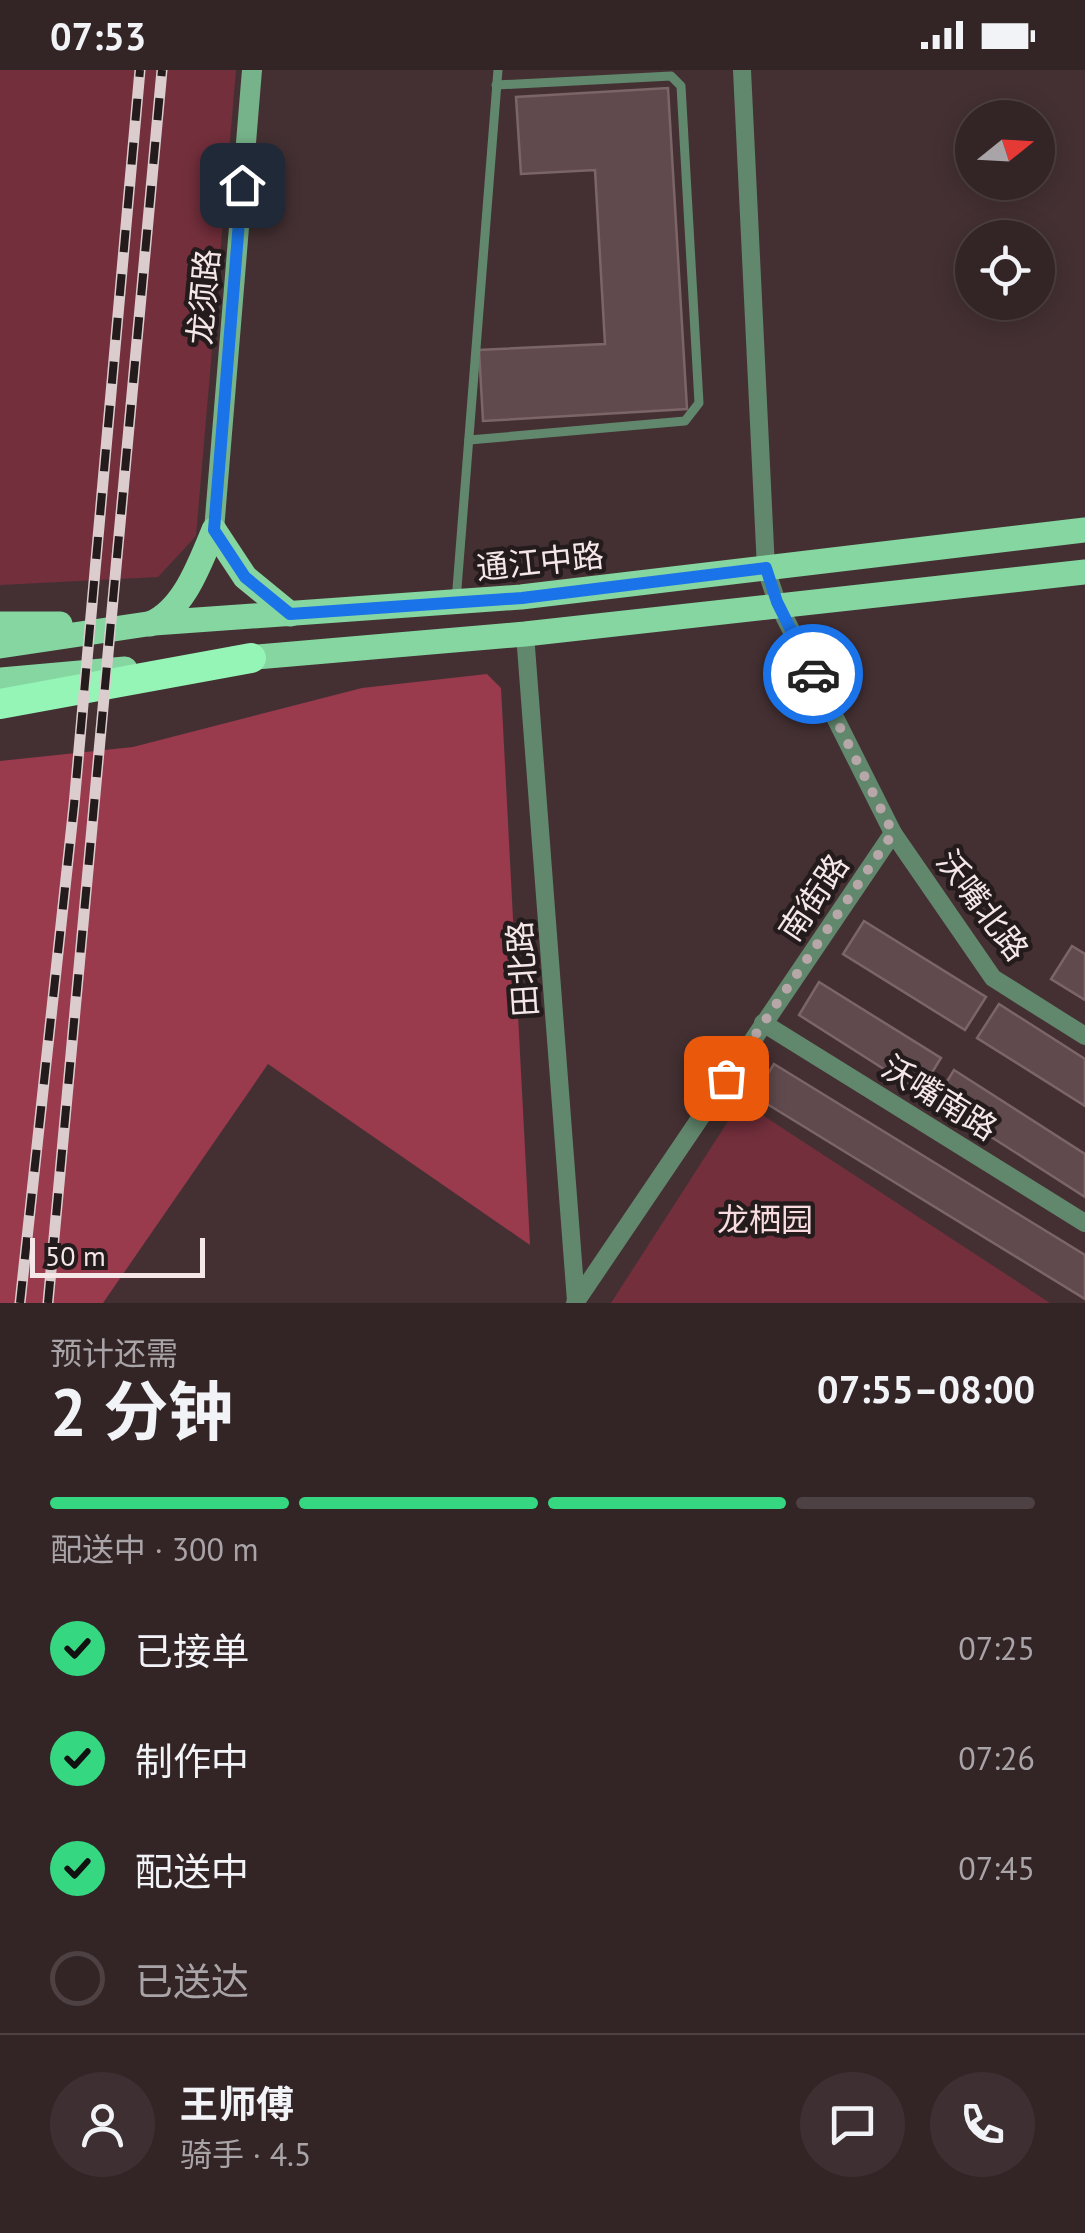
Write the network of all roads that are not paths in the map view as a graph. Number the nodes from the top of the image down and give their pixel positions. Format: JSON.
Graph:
{"nodes":[{"id":1,"x":252,"y":70,"type":"edge"},
{"id":2,"x":498,"y":70,"type":"edge"},
{"id":3,"x":742,"y":70,"type":"edge"},
{"id":4,"x":496,"y":85,"type":"junction"},
{"id":5,"x":468,"y":440,"type":"junction"},
{"id":6,"x":214,"y":530,"type":"junction"},
{"id":7,"x":1085,"y":530,"type":"edge"},
{"id":8,"x":766,"y":568,"type":"junction"},
{"id":9,"x":1085,"y":572,"type":"edge"},
{"id":10,"x":456,"y":602,"type":"junction"},
{"id":11,"x":777,"y":602,"type":"junction"},
{"id":12,"x":290,"y":614,"type":"junction"},
{"id":13,"x":0,"y":624,"type":"edge"},
{"id":14,"x":154,"y":624,"type":"junction"},
{"id":15,"x":525,"y":634,"type":"junction"},
{"id":16,"x":0,"y":646,"type":"edge"},
{"id":17,"x":251,"y":658,"type":"junction"},
{"id":18,"x":0,"y":680,"type":"edge"},
{"id":19,"x":0,"y":704,"type":"edge"},
{"id":20,"x":893,"y":833,"type":"junction"},
{"id":21,"x":763,"y":1024,"type":"junction"},
{"id":22,"x":1085,"y":1036,"type":"edge"},
{"id":23,"x":1085,"y":1222,"type":"edge"},
{"id":24,"x":576,"y":1302,"type":"edge"}],
"edges":[{"from":1,"to":6,"type":"street","name":"龙须路"},
{"from":2,"to":4,"type":"lane"},
{"from":3,"to":8,"type":"street"},
{"from":4,"to":5,"type":"lane"},
{"from":4,"to":5,"type":"lane"},
{"from":5,"to":10,"type":"lane"},
{"from":6,"to":12,"type":"main road"},
{"from":6,"to":14,"type":"main road"},
{"from":7,"to":8,"type":"main road","name":"通江中路"},
{"from":8,"to":10,"type":"main road","name":"通江中路"},
{"from":8,"to":11,"type":"street"},
{"from":9,"to":11,"type":"main road"},
{"from":10,"to":12,"type":"main road","name":"通江中路"},
{"from":11,"to":15,"type":"main road"},
{"from":11,"to":20,"type":"street"},
{"from":12,"to":14,"type":"main road","name":"通江中路"},
{"from":13,"to":14,"type":"main road"},
{"from":14,"to":16,"type":"main road","name":"通江中路"},
{"from":15,"to":17,"type":"main road"},
{"from":15,"to":24,"type":"street","name":"田北路"},
{"from":17,"to":18,"type":"main road"},
{"from":17,"to":19,"type":"highway"},
{"from":20,"to":21,"type":"street","name":"南街路"},
{"from":20,"to":22,"type":"street","name":"沃嘴北路"},
{"from":21,"to":23,"type":"street","name":"沃嘴南路"},
{"from":21,"to":24,"type":"street","name":"南街路"}]}
